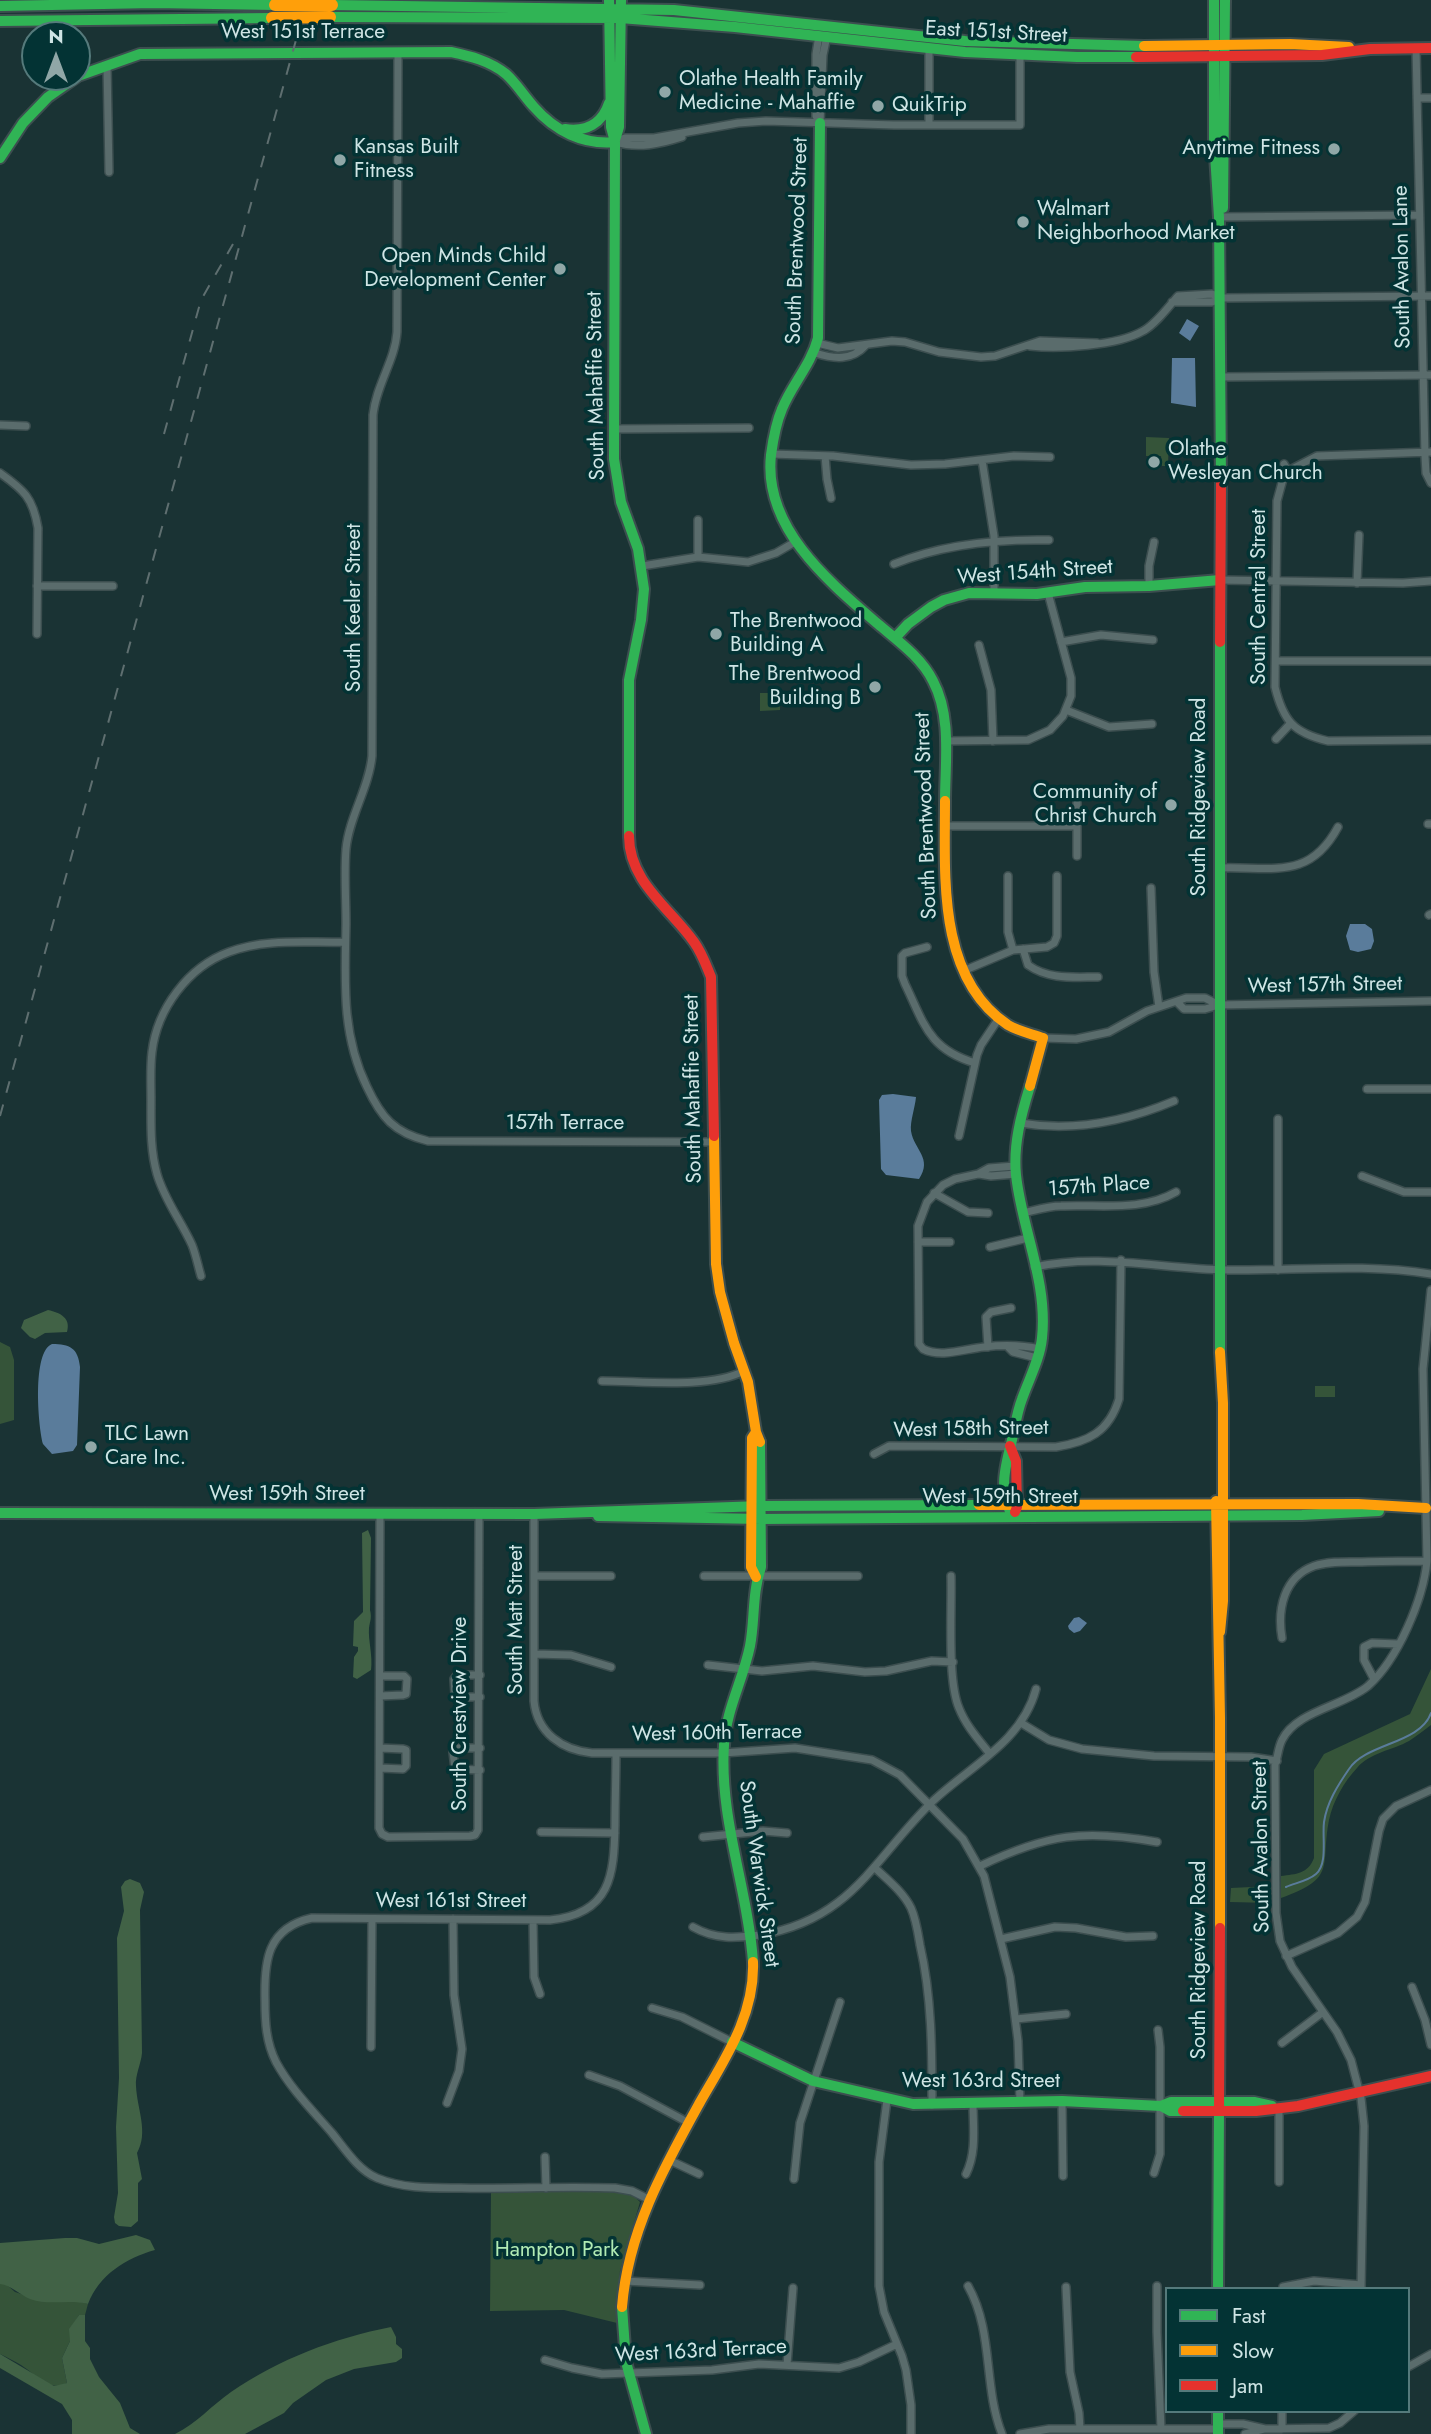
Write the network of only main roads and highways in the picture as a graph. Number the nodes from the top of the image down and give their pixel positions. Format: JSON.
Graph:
{"nodes":[{"id":1,"x":1214,"y":0,"type":"edge"},
{"id":2,"x":1225,"y":0,"type":"edge"},
{"id":3,"x":0,"y":6,"type":"edge"},
{"id":4,"x":615,"y":9,"type":"edge"},
{"id":5,"x":274,"y":12,"type":"junction"},
{"id":6,"x":0,"y":21,"type":"edge"},
{"id":7,"x":823,"y":33,"type":"junction"},
{"id":8,"x":1014,"y":43,"type":"junction"},
{"id":9,"x":1111,"y":46,"type":"junction"},
{"id":10,"x":1431,"y":48,"type":"edge"},
{"id":11,"x":931,"y":49,"type":"junction"},
{"id":12,"x":1220,"y":51,"type":"junction"},
{"id":13,"x":1020,"y":55,"type":"junction"},
{"id":14,"x":611,"y":97,"type":"junction"},
{"id":15,"x":820,"y":122,"type":"road end"},
{"id":16,"x":550,"y":123,"type":"junction"},
{"id":17,"x":615,"y":142,"type":"junction"},
{"id":18,"x":0,"y":158,"type":"edge"},
{"id":19,"x":1220,"y":580,"type":"junction"},
{"id":20,"x":895,"y":638,"type":"junction"},
{"id":21,"x":1429,"y":1508,"type":"edge"},
{"id":22,"x":1011,"y":1510,"type":"junction"},
{"id":23,"x":1220,"y":1510,"type":"junction"},
{"id":24,"x":0,"y":1513,"type":"edge"},
{"id":25,"x":757,"y":1513,"type":"junction"},
{"id":26,"x":732,"y":2042,"type":"junction"},
{"id":27,"x":1431,"y":2076,"type":"edge"},
{"id":28,"x":1218,"y":2106,"type":"junction"},
{"id":29,"x":1218,"y":2287,"type":"edge"},
{"id":30,"x":646,"y":2434,"type":"edge"}],
"edges":[{"from":1,"to":12,"type":"main road","name":"South Ridgeview Road"},
{"from":2,"to":12,"type":"main road","name":"South Ridgeview Road"},
{"from":3,"to":5,"type":"main road"},
{"from":4,"to":5,"type":"main road","name":"East 151st Street","bridge":true},
{"from":4,"to":7,"type":"main road","name":"East 151st Street"},
{"from":4,"to":14,"type":"main road"},
{"from":4,"to":17,"type":"main road"},
{"from":5,"to":6,"type":"main road"},
{"from":7,"to":8,"type":"main road","name":"East 151st Street"},
{"from":7,"to":11,"type":"main road","name":"East 151st Street"},
{"from":8,"to":9,"type":"main road","name":"East 151st Street"},
{"from":8,"to":11,"type":"main road"},
{"from":9,"to":12,"type":"main road","name":"East 151st Street"},
{"from":9,"to":13,"type":"main road"},
{"from":10,"to":12,"type":"main road","name":"East 151st Street"},
{"from":11,"to":13,"type":"main road","name":"East 151st Street"},
{"from":12,"to":13,"type":"main road","name":"East 151st Street"},
{"from":12,"to":19,"type":"main road","name":"South Ridgeview Road"},
{"from":14,"to":16,"type":"main road"},
{"from":14,"to":17,"type":"main road"},
{"from":15,"to":20,"type":"main road","name":"South Brentwood Street"},
{"from":16,"to":17,"type":"main road","name":"West 151st Terrace"},
{"from":16,"to":18,"type":"main road","name":"West 151st Terrace"},
{"from":17,"to":25,"type":"main road","name":"South Mahaffie Street"},
{"from":19,"to":20,"type":"main road","name":"West 154th Street"},
{"from":19,"to":23,"type":"main road","name":"South Ridgeview Road"},
{"from":20,"to":22,"type":"main road","name":"South Brentwood Street"},
{"from":21,"to":23,"type":"main road","name":"West 159th Street"},
{"from":22,"to":23,"type":"main road","name":"West 159th Street"},
{"from":22,"to":25,"type":"main road","name":"West 159th Street"},
{"from":23,"to":28,"type":"main road","name":"South Ridgeview Road"},
{"from":24,"to":25,"type":"main road","name":"West 159th Street"},
{"from":25,"to":26,"type":"main road","name":"South Warwick Street"},
{"from":26,"to":28,"type":"main road","name":"West 163rd Street"},
{"from":26,"to":30,"type":"main road","name":"South Warwick Street"},
{"from":27,"to":28,"type":"main road","name":"West 163rd Street"},
{"from":28,"to":29,"type":"main road","name":"South Ridgeview Road"}]}
